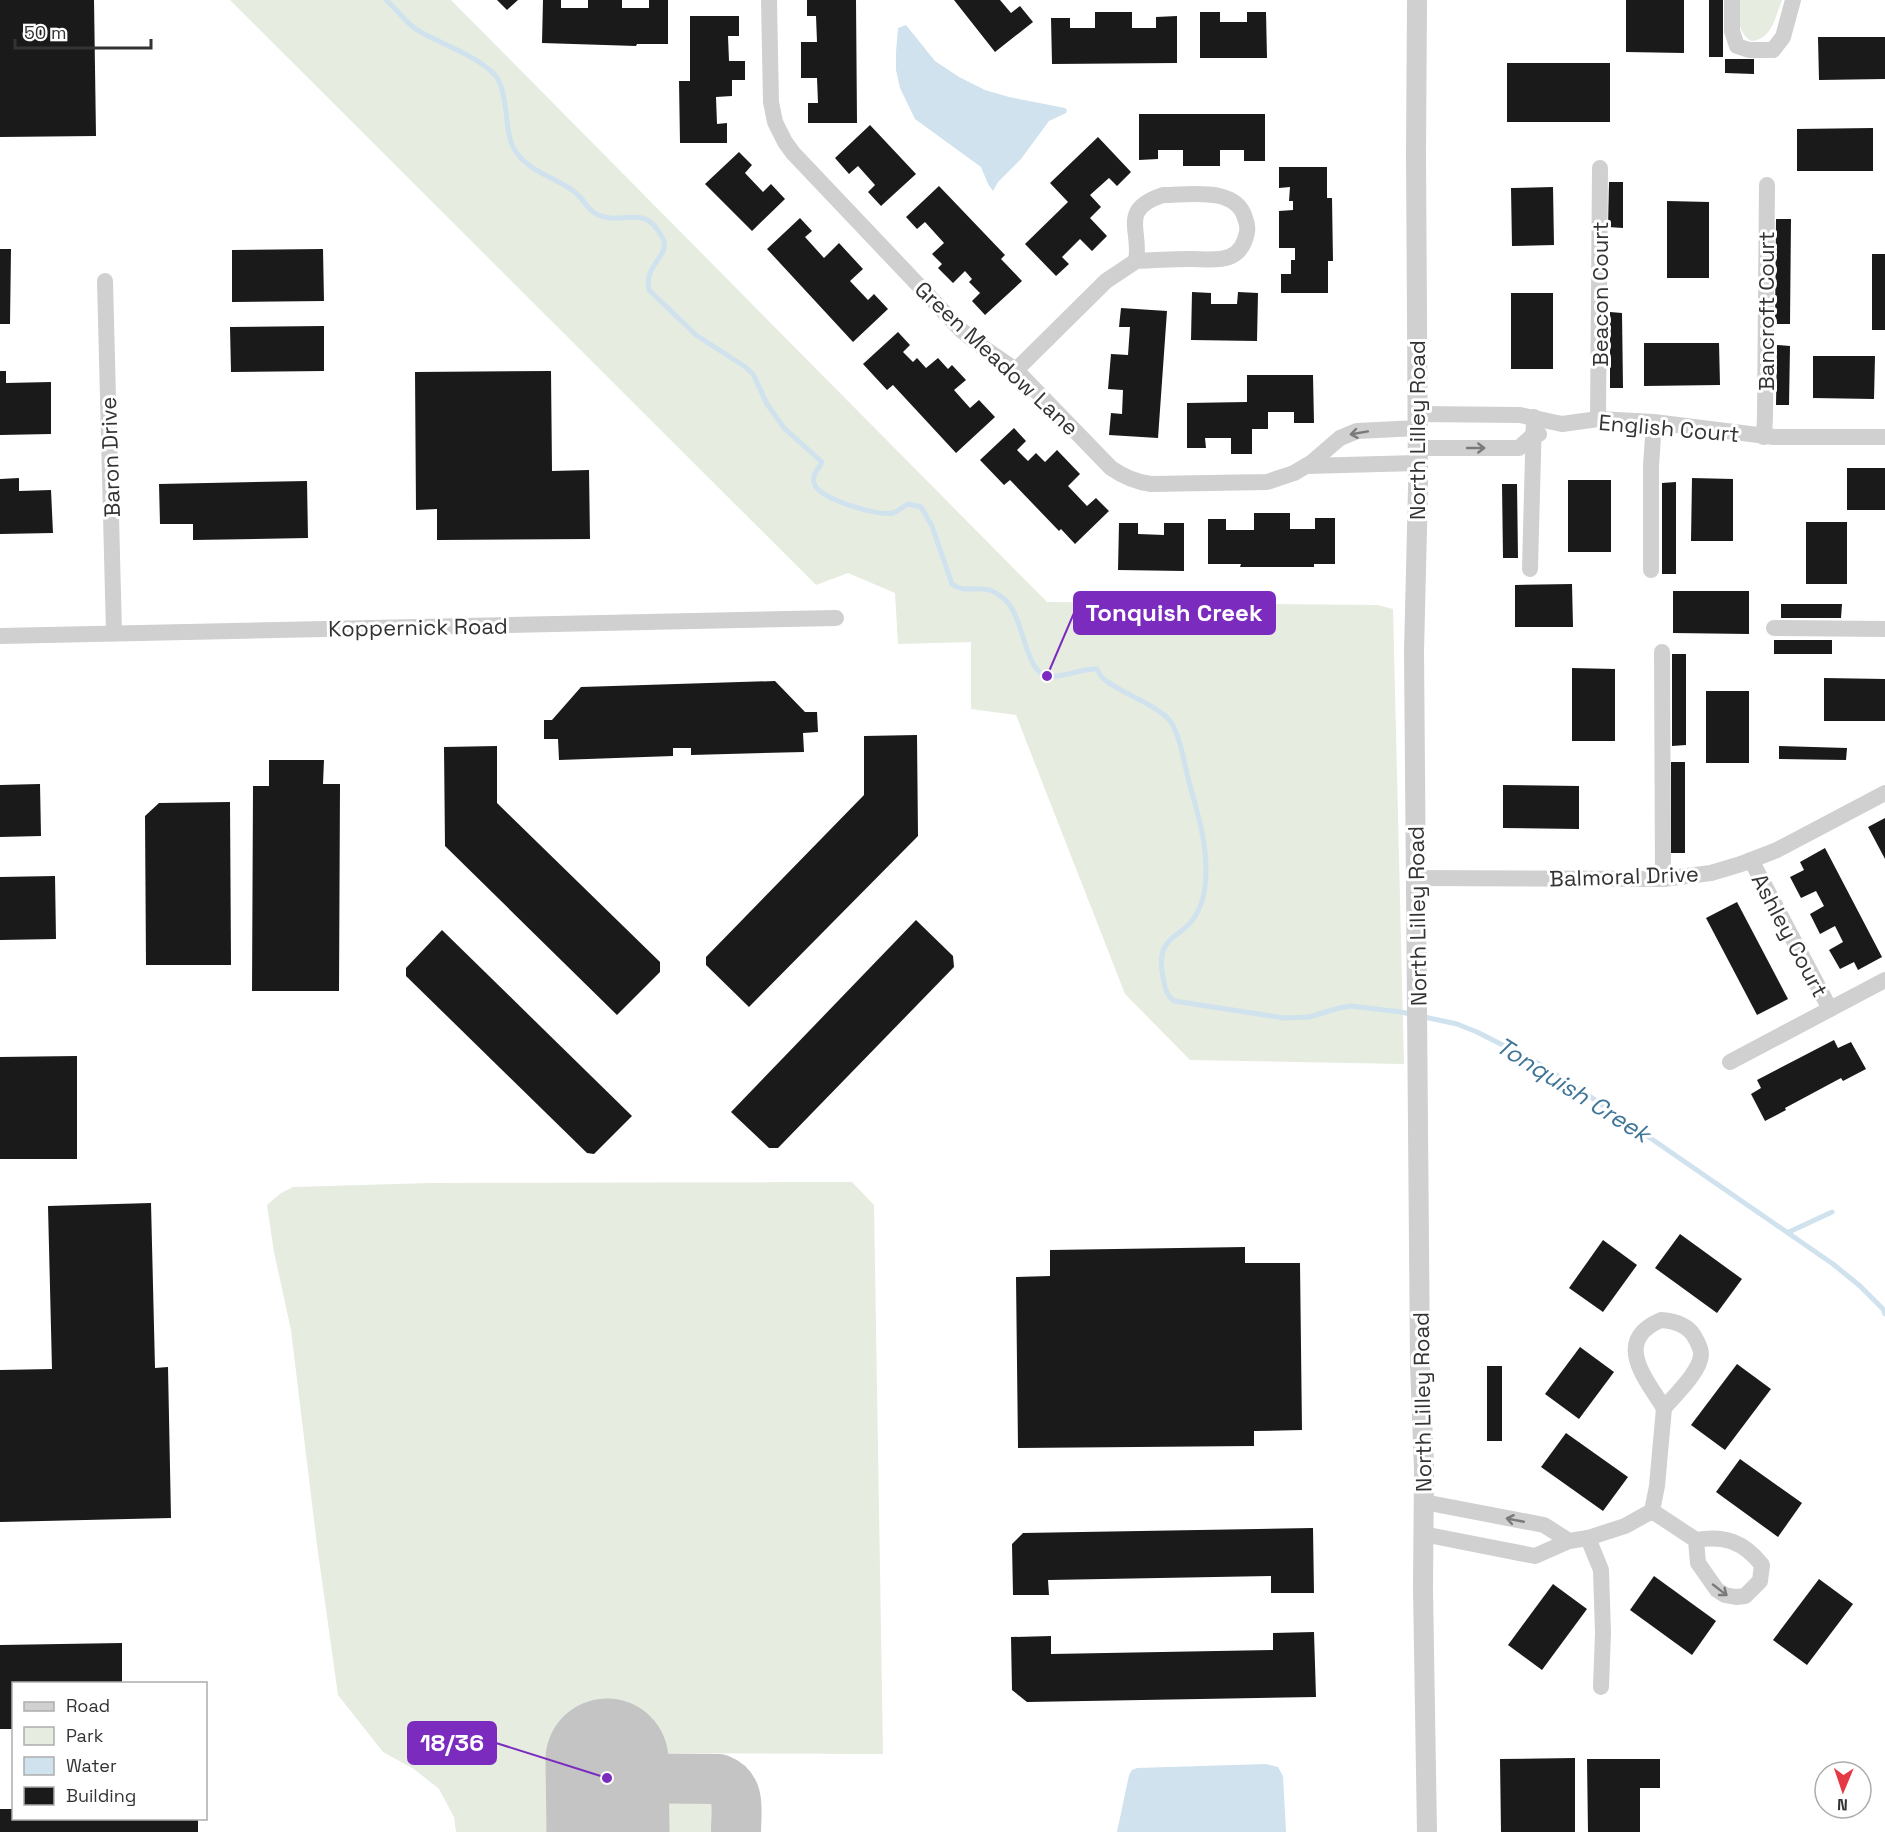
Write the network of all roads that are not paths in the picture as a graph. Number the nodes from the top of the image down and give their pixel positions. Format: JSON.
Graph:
{"nodes":[{"id":1,"x":769,"y":0,"type":"edge"},
{"id":2,"x":1417,"y":0,"type":"edge"},
{"id":3,"x":1732,"y":0,"type":"edge"},
{"id":4,"x":1792,"y":0,"type":"edge"},
{"id":5,"x":1600,"y":168,"type":"dead end"},
{"id":6,"x":1767,"y":185,"type":"dead end"},
{"id":7,"x":1136,"y":261,"type":"junction"},
{"id":8,"x":105,"y":281,"type":"dead end"},
{"id":9,"x":1016,"y":370,"type":"junction"},
{"id":10,"x":1534,"y":417,"type":"junction"},
{"id":11,"x":1598,"y":419,"type":"junction"},
{"id":12,"x":1654,"y":422,"type":"junction"},
{"id":13,"x":1562,"y":424,"type":"junction"},
{"id":14,"x":1532,"y":436,"type":"junction"},
{"id":15,"x":1764,"y":437,"type":"junction"},
{"id":16,"x":1885,"y":437,"type":"edge"},
{"id":17,"x":1418,"y":438,"type":"junction"},
{"id":18,"x":1305,"y":466,"type":"junction"},
{"id":19,"x":1530,"y":569,"type":"dead end"},
{"id":20,"x":1651,"y":570,"type":"dead end"},
{"id":21,"x":836,"y":618,"type":"dead end"},
{"id":22,"x":1774,"y":628,"type":"dead end"},
{"id":23,"x":1885,"y":629,"type":"edge"},
{"id":24,"x":114,"y":633,"type":"junction"},
{"id":25,"x":0,"y":636,"type":"edge"},
{"id":26,"x":1662,"y":652,"type":"dead end"},
{"id":27,"x":1885,"y":793,"type":"edge"},
{"id":28,"x":1751,"y":860,"type":"junction"},
{"id":29,"x":1417,"y":878,"type":"junction"},
{"id":30,"x":1663,"y":879,"type":"junction"},
{"id":31,"x":1885,"y":980,"type":"edge"},
{"id":32,"x":1830,"y":1009,"type":"junction"},
{"id":33,"x":1730,"y":1062,"type":"dead end"},
{"id":34,"x":1664,"y":1408,"type":"junction"},
{"id":35,"x":1424,"y":1502,"type":"junction"},
{"id":36,"x":1652,"y":1511,"type":"junction"},
{"id":37,"x":1424,"y":1534,"type":"junction"},
{"id":38,"x":1588,"y":1538,"type":"junction"},
{"id":39,"x":1696,"y":1540,"type":"dead end"},
{"id":40,"x":1569,"y":1541,"type":"junction"},
{"id":41,"x":1601,"y":1687,"type":"dead end"},
{"id":42,"x":1427,"y":1832,"type":"edge"}],
"edges":[{"from":1,"to":9,"type":"street","name":"Green Meadow Lane"},
{"from":2,"to":17,"type":"street","name":"North Lilley Road"},
{"from":3,"to":4,"type":"street"},
{"from":5,"to":11,"type":"street","name":"Beacon Court"},
{"from":6,"to":15,"type":"street","name":"Bancroft Court"},
{"from":7,"to":7,"type":"street"},
{"from":7,"to":9,"type":"street"},
{"from":8,"to":24,"type":"street","name":"Baron Drive"},
{"from":9,"to":18,"type":"street","name":"Green Meadow Lane"},
{"from":10,"to":13,"type":"street","name":"English Court"},
{"from":10,"to":14,"type":"street"},
{"from":10,"to":17,"type":"street","name":"English Court"},
{"from":11,"to":12,"type":"street","name":"English Court"},
{"from":11,"to":13,"type":"street","name":"English Court"},
{"from":12,"to":15,"type":"street","name":"English Court"},
{"from":12,"to":20,"type":"street"},
{"from":13,"to":14,"type":"street"},
{"from":17,"to":14,"type":"street","one_way":true},
{"from":14,"to":19,"type":"street"},
{"from":15,"to":16,"type":"street","name":"English Court"},
{"from":17,"to":18,"type":"street"},
{"from":17,"to":18,"type":"street","name":"Green Meadow Lane","one_way":true},
{"from":17,"to":29,"type":"street","name":"North Lilley Road"},
{"from":21,"to":24,"type":"street","name":"Koppernick Road"},
{"from":22,"to":23,"type":"street"},
{"from":24,"to":25,"type":"street","name":"Koppernick Road"},
{"from":26,"to":30,"type":"street"},
{"from":27,"to":28,"type":"street","name":"Balmoral Drive"},
{"from":28,"to":30,"type":"street","name":"Balmoral Drive"},
{"from":28,"to":32,"type":"street","name":"Ashley Court"},
{"from":29,"to":30,"type":"street","name":"Balmoral Drive"},
{"from":29,"to":35,"type":"street","name":"North Lilley Road"},
{"from":31,"to":32,"type":"street","name":"Ashley Court"},
{"from":32,"to":33,"type":"street","name":"Ashley Court"},
{"from":34,"to":34,"type":"street"},
{"from":34,"to":36,"type":"street"},
{"from":35,"to":37,"type":"street","name":"North Lilley Road"},
{"from":40,"to":35,"type":"street","one_way":true},
{"from":36,"to":38,"type":"street"},
{"from":36,"to":39,"type":"street"},
{"from":37,"to":40,"type":"street"},
{"from":37,"to":42,"type":"street","name":"North Lilley Road"},
{"from":38,"to":40,"type":"street"},
{"from":38,"to":41,"type":"street"}]}
